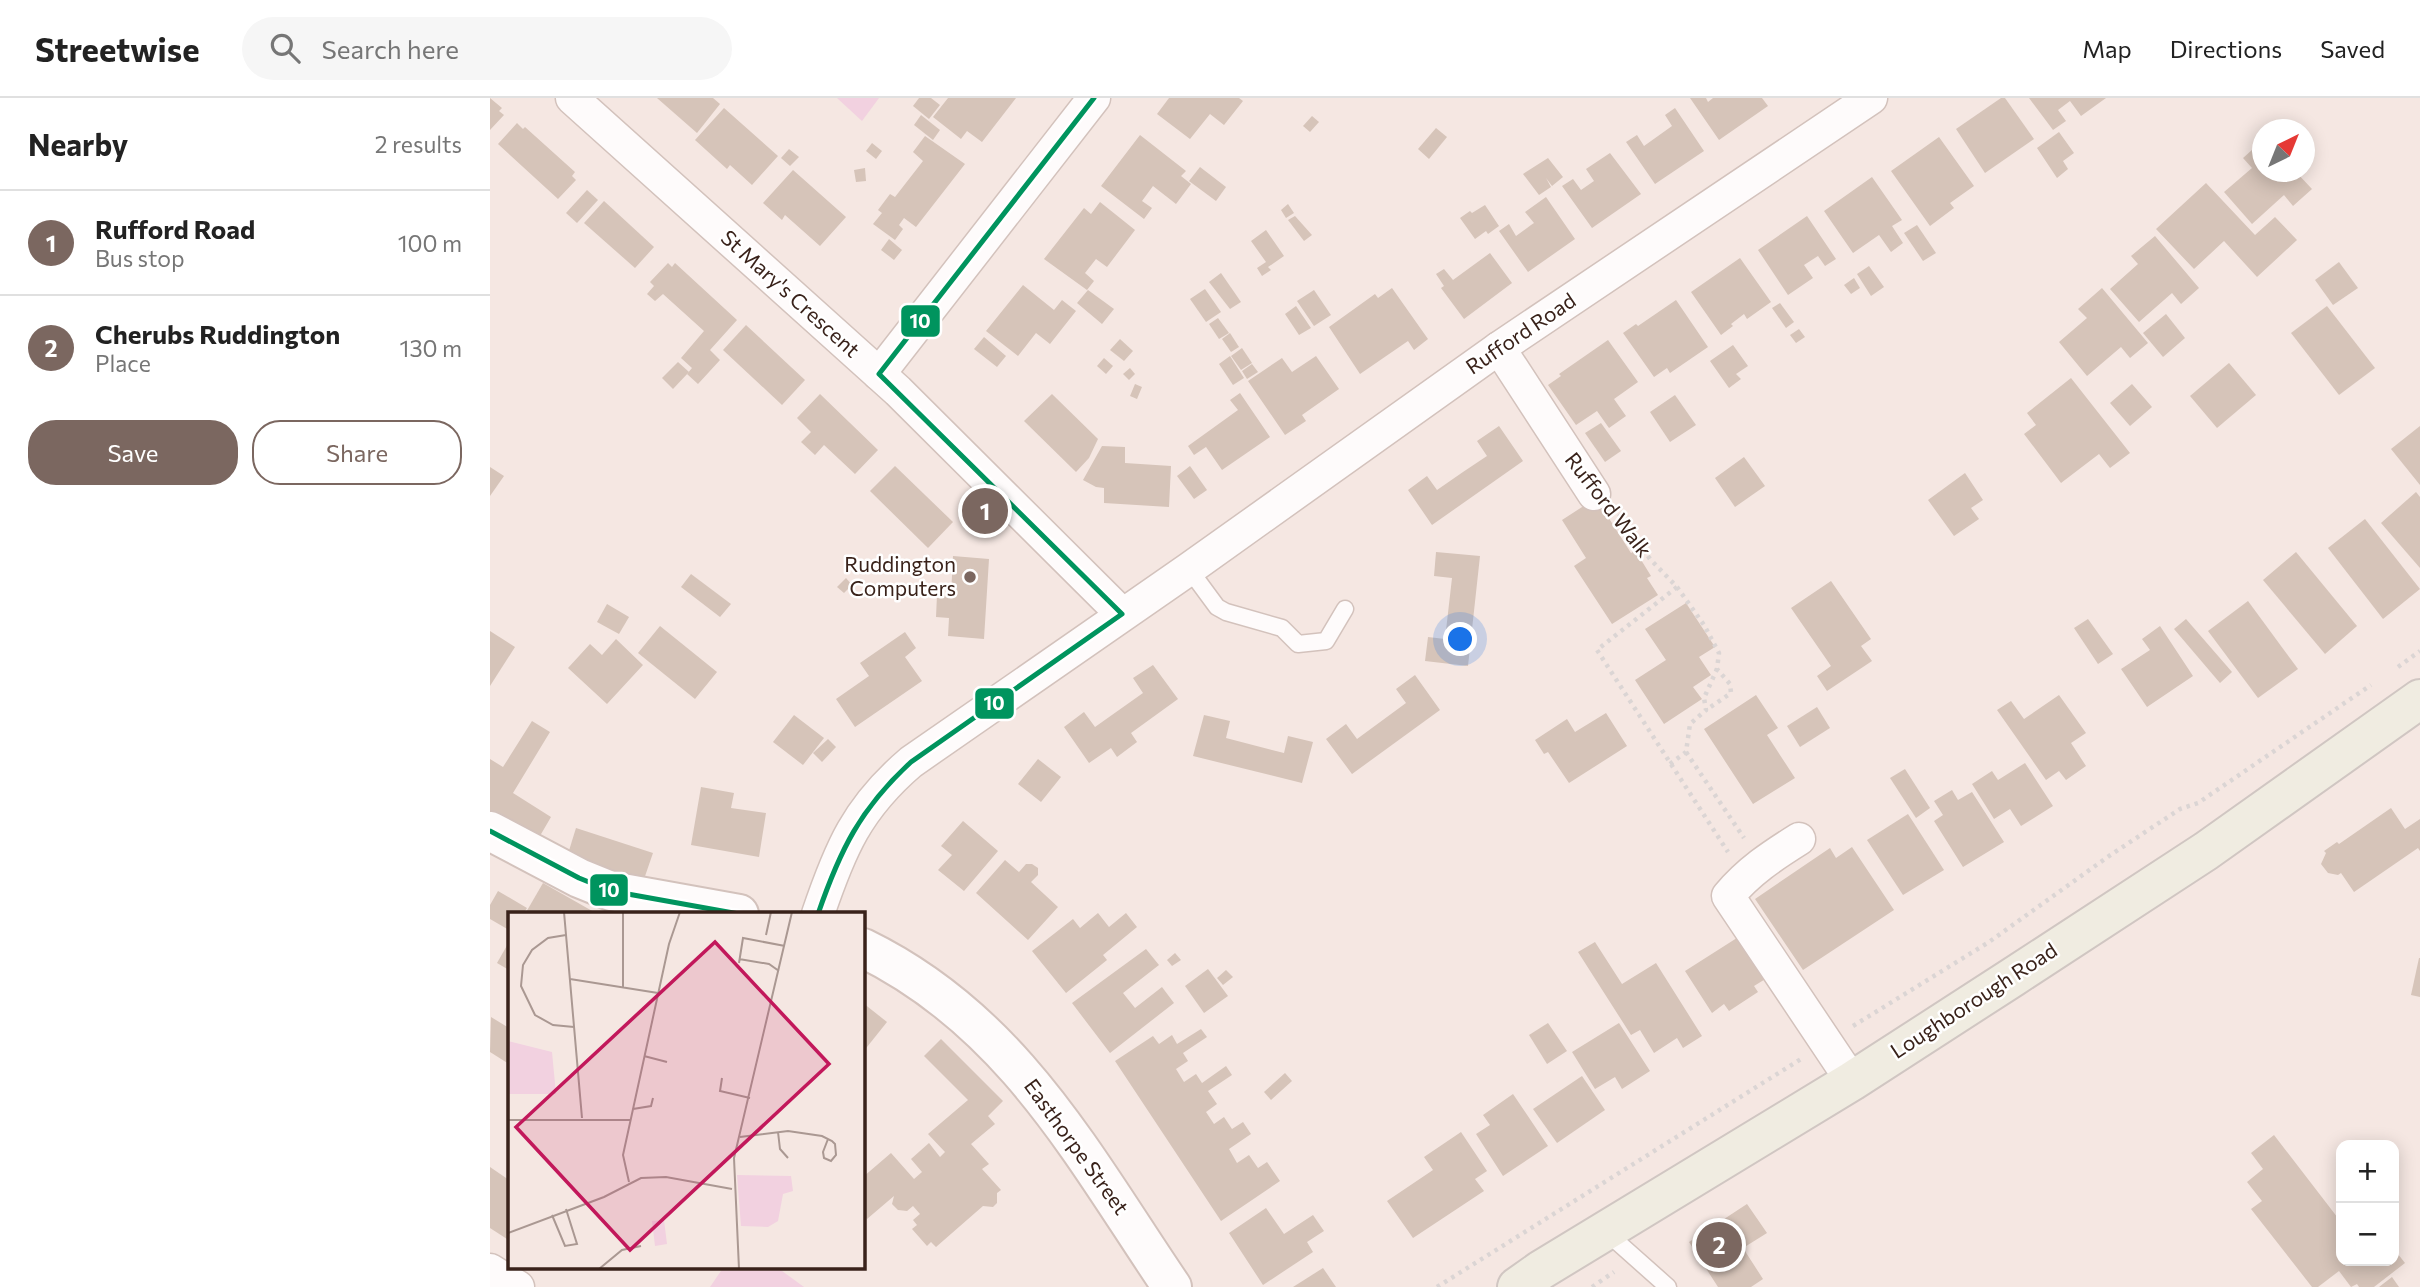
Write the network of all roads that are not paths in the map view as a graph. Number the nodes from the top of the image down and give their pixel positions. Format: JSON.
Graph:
{"nodes":[{"id":1,"x":572,"y":98,"type":"edge"},
{"id":2,"x":1094,"y":98,"type":"edge"},
{"id":3,"x":1871,"y":98,"type":"edge"},
{"id":4,"x":1499,"y":348,"type":"junction"},
{"id":5,"x":879,"y":374,"type":"junction"},
{"id":6,"x":1594,"y":494,"type":"road end"},
{"id":7,"x":1189,"y":569,"type":"junction"},
{"id":8,"x":1345,"y":609,"type":"dead end"},
{"id":9,"x":1122,"y":614,"type":"junction"},
{"id":10,"x":2420,"y":699,"type":"edge"},
{"id":11,"x":490,"y":831,"type":"edge"},
{"id":12,"x":1799,"y":839,"type":"dead end"},
{"id":13,"x":728,"y":912,"type":"edge"},
{"id":14,"x":819,"y":912,"type":"edge"},
{"id":15,"x":864,"y":949,"type":"edge"},
{"id":16,"x":1852,"y":1081,"type":"junction"},
{"id":17,"x":1605,"y":1231,"type":"junction"},
{"id":18,"x":490,"y":1270,"type":"edge"},
{"id":19,"x":518,"y":1287,"type":"edge"},
{"id":20,"x":1172,"y":1287,"type":"edge"},
{"id":21,"x":1517,"y":1287,"type":"edge"},
{"id":22,"x":1668,"y":1287,"type":"edge"}],
"edges":[{"from":1,"to":5,"type":"street","name":"St Mary's Crescent"},
{"from":2,"to":5,"type":"street"},
{"from":3,"to":4,"type":"street","name":"Rufford Road"},
{"from":4,"to":6,"type":"street","name":"Rufford Walk"},
{"from":4,"to":7,"type":"street","name":"Rufford Road"},
{"from":5,"to":9,"type":"street","name":"St Mary's Crescent"},
{"from":7,"to":8,"type":"lane"},
{"from":7,"to":9,"type":"street","name":"Rufford Road"},
{"from":9,"to":14,"type":"street","name":"Rufford Road"},
{"from":10,"to":16,"type":"main road","name":"Loughborough Road"},
{"from":11,"to":13,"type":"street"},
{"from":12,"to":16,"type":"street"},
{"from":15,"to":20,"type":"street","name":"Easthorpe Street"},
{"from":16,"to":17,"type":"main road","name":"Loughborough Road"},
{"from":17,"to":21,"type":"main road","name":"Loughborough Road"},
{"from":17,"to":22,"type":"lane"},
{"from":18,"to":19,"type":"street"}]}
